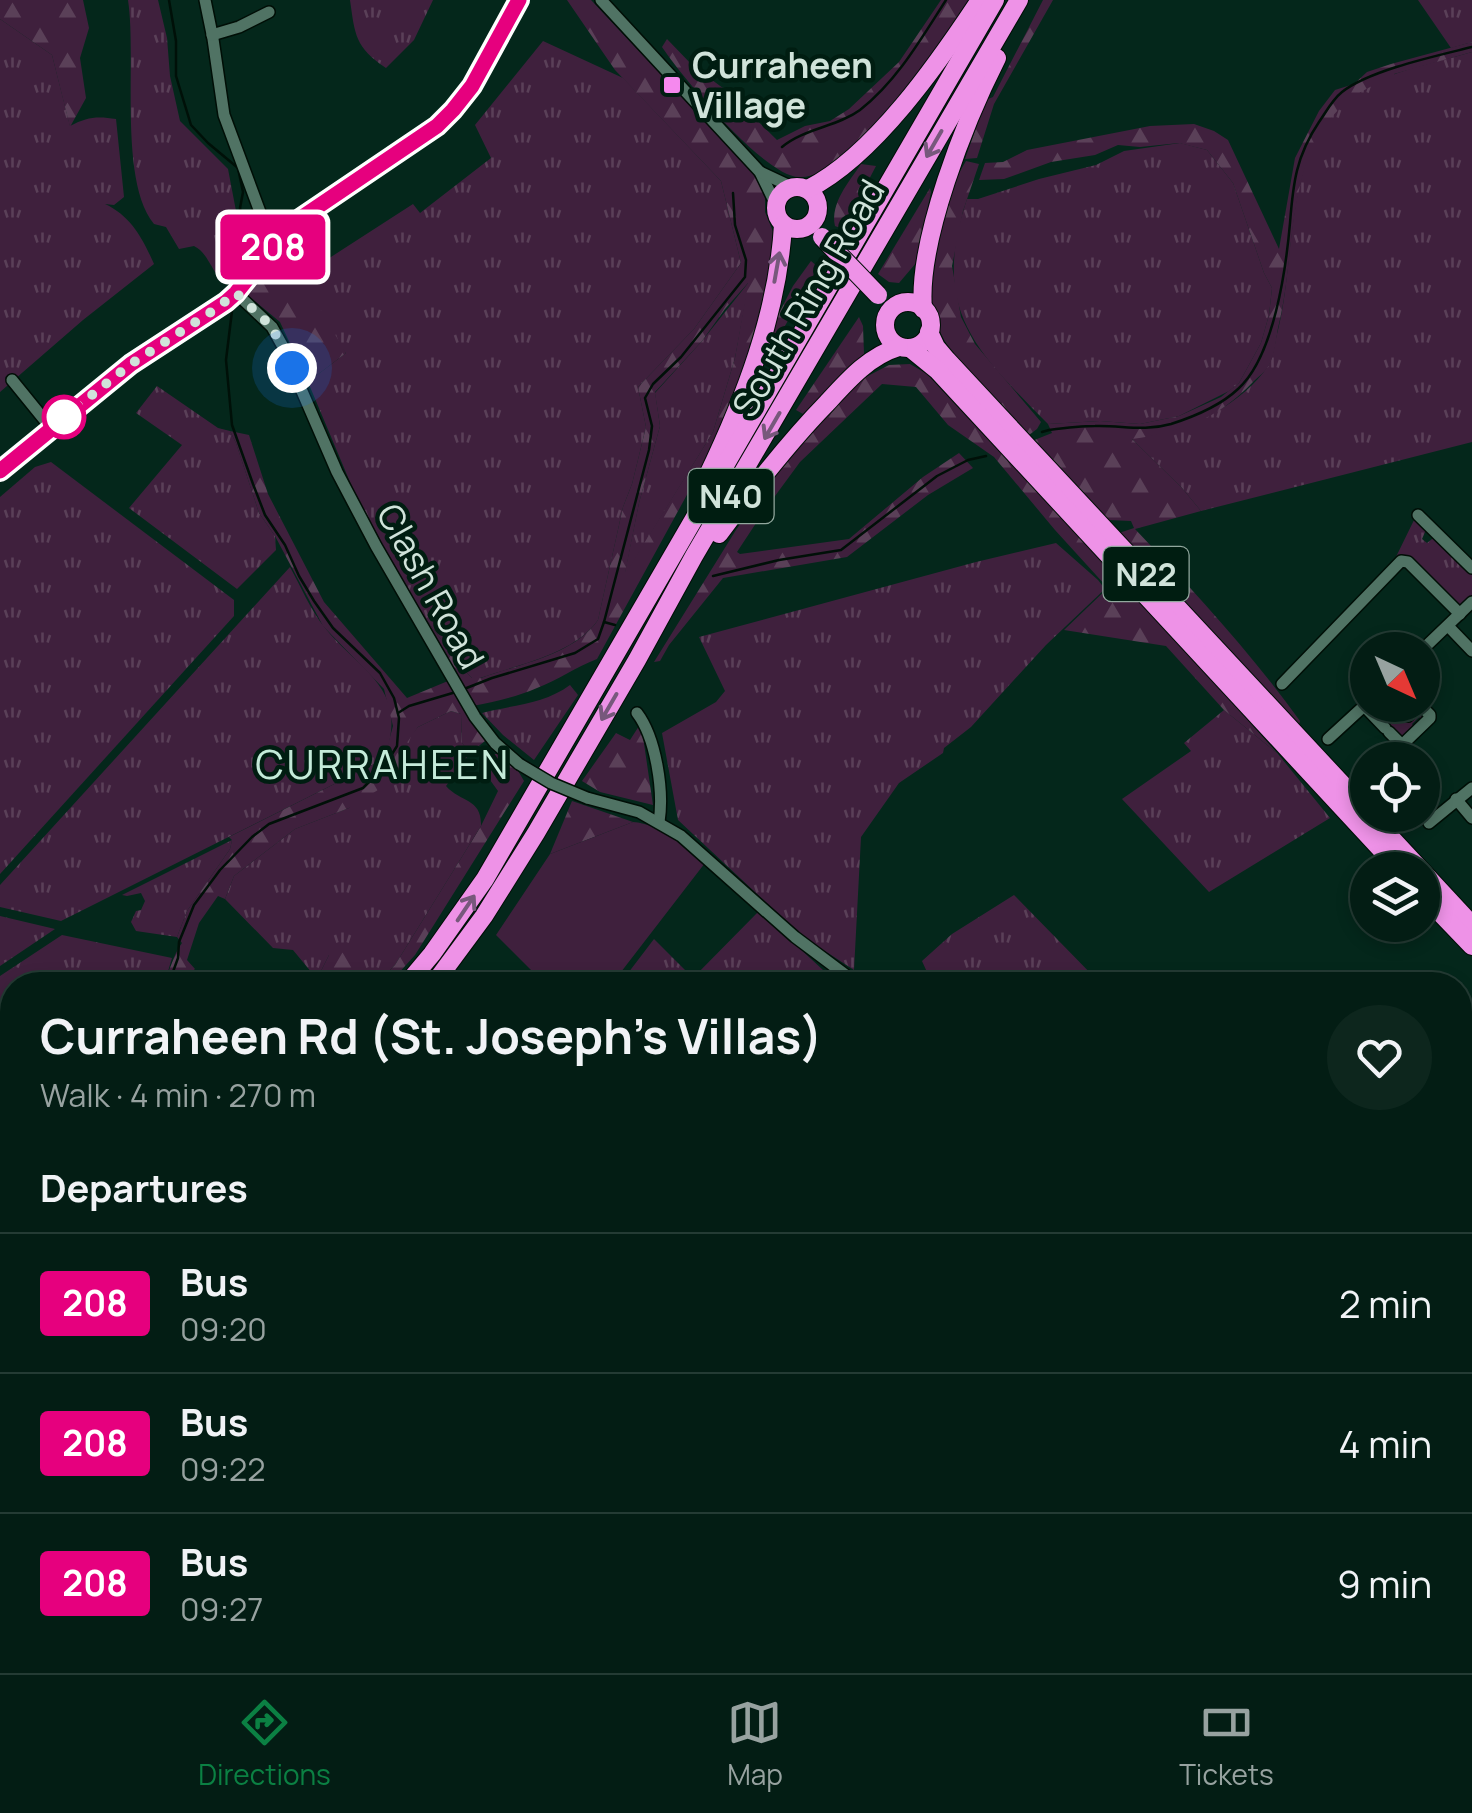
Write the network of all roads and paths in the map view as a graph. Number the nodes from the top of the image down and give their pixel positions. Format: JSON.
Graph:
{"nodes":[{"id":1,"x":204,"y":0,"type":"edge"},
{"id":2,"x":518,"y":0,"type":"edge"},
{"id":3,"x":600,"y":0,"type":"edge"},
{"id":4,"x":980,"y":0,"type":"edge"},
{"id":5,"x":995,"y":0,"type":"edge"},
{"id":6,"x":1019,"y":0,"type":"edge"},
{"id":7,"x":1027,"y":0,"type":"edge"},
{"id":8,"x":269,"y":12,"type":"dead end"},
{"id":9,"x":212,"y":35,"type":"junction"},
{"id":10,"x":760,"y":172,"type":"junction"},
{"id":11,"x":800,"y":188,"type":"junction"},
{"id":12,"x":776,"y":205,"type":"junction"},
{"id":13,"x":817,"y":218,"type":"junction"},
{"id":14,"x":791,"y":227,"type":"junction"},
{"id":15,"x":822,"y":237,"type":"junction"},
{"id":16,"x":278,"y":242,"type":"junction"},
{"id":17,"x":231,"y":298,"type":"junction"},
{"id":18,"x":924,"y":308,"type":"junction"},
{"id":19,"x":891,"y":312,"type":"junction"},
{"id":20,"x":930,"y":332,"type":"junction"},
{"id":21,"x":904,"y":347,"type":"junction"},
{"id":22,"x":12,"y":380,"type":"dead end"},
{"id":23,"x":51,"y":428,"type":"junction"},
{"id":24,"x":0,"y":471,"type":"edge"},
{"id":25,"x":1418,"y":515,"type":"dead end"},
{"id":26,"x":1472,"y":568,"type":"edge"},
{"id":27,"x":1472,"y":602,"type":"edge"},
{"id":28,"x":1460,"y":614,"type":"junction"},
{"id":29,"x":1448,"y":626,"type":"junction"},
{"id":30,"x":1440,"y":633,"type":"edge"},
{"id":31,"x":620,"y":646,"type":"junction"},
{"id":32,"x":1472,"y":651,"type":"edge"},
{"id":33,"x":637,"y":660,"type":"junction"},
{"id":34,"x":1282,"y":684,"type":"dead end"},
{"id":35,"x":637,"y":713,"type":"dead end"},
{"id":36,"x":1350,"y":719,"type":"edge"},
{"id":37,"x":1381,"y":722,"type":"edge"},
{"id":38,"x":1426,"y":722,"type":"edge"},
{"id":39,"x":1328,"y":739,"type":"dead end"},
{"id":40,"x":1399,"y":742,"type":"edge"},
{"id":41,"x":1405,"y":742,"type":"edge"},
{"id":42,"x":1472,"y":788,"type":"edge"},
{"id":43,"x":1350,"y":794,"type":"edge"},
{"id":44,"x":1456,"y":799,"type":"junction"},
{"id":45,"x":1440,"y":813,"type":"edge"},
{"id":46,"x":1472,"y":818,"type":"edge"},
{"id":47,"x":659,"y":822,"type":"junction"},
{"id":48,"x":1386,"y":832,"type":"edge"},
{"id":49,"x":1383,"y":852,"type":"edge"},
{"id":50,"x":1404,"y":852,"type":"edge"},
{"id":51,"x":1440,"y":890,"type":"edge"},
{"id":52,"x":1440,"y":913,"type":"edge"},
{"id":53,"x":1472,"y":924,"type":"edge"},
{"id":54,"x":1472,"y":946,"type":"edge"},
{"id":55,"x":416,"y":972,"type":"edge"},
{"id":56,"x":443,"y":972,"type":"edge"},
{"id":57,"x":842,"y":972,"type":"edge"}],
"edges":[{"from":1,"to":9,"type":"street"},
{"from":2,"to":16,"type":"street"},
{"from":3,"to":10,"type":"street"},
{"from":4,"to":11,"type":"highway"},
{"from":5,"to":31,"type":"highway","number":"N40"},
{"from":6,"to":33,"type":"highway","name":"South Ring Road","number":"N40","one_way":true},
{"from":7,"to":18,"type":"highway","number":"N22"},
{"from":8,"to":9,"type":"street"},
{"from":9,"to":16,"type":"street"},
{"from":10,"to":11,"type":"street"},
{"from":10,"to":12,"type":"street"},
{"from":11,"to":12,"type":"highway"},
{"from":11,"to":13,"type":"highway"},
{"from":12,"to":14,"type":"highway"},
{"from":13,"to":14,"type":"highway"},
{"from":13,"to":15,"type":"highway"},
{"from":14,"to":15,"type":"highway"},
{"from":31,"to":14,"type":"highway","one_way":true},
{"from":15,"to":19,"type":"highway","bridge":true},
{"from":16,"to":17,"type":"street"},
{"from":17,"to":23,"type":"street"},
{"from":17,"to":47,"type":"street","name":"Clash Road","bridge":true},
{"from":18,"to":19,"type":"highway"},
{"from":18,"to":20,"type":"highway","number":"N22"},
{"from":19,"to":21,"type":"highway","number":"N22"},
{"from":20,"to":21,"type":"highway"},
{"from":20,"to":43,"type":"highway","number":"N22"},
{"from":21,"to":33,"type":"highway"},
{"from":21,"to":49,"type":"highway","number":"N22"},
{"from":22,"to":23,"type":"street"},
{"from":23,"to":24,"type":"street"},
{"from":25,"to":26,"type":"street"},
{"from":27,"to":28,"type":"street"},
{"from":28,"to":29,"type":"street"},
{"from":28,"to":34,"type":"street"},
{"from":29,"to":30,"type":"street"},
{"from":29,"to":32,"type":"street"},
{"from":55,"to":31,"type":"highway","number":"N40","one_way":true},
{"from":33,"to":56,"type":"highway","name":"South Ring Road","number":"N40","one_way":true},
{"from":35,"to":47,"type":"street"},
{"from":36,"to":39,"type":"street"},
{"from":37,"to":40,"type":"street"},
{"from":38,"to":41,"type":"street"},
{"from":42,"to":44,"type":"street"},
{"from":44,"to":45,"type":"street"},
{"from":44,"to":46,"type":"street"},
{"from":47,"to":57,"type":"street","name":"Clash Road"},
{"from":48,"to":50,"type":"highway","number":"N22"},
{"from":51,"to":53,"type":"highway","number":"N22"},
{"from":52,"to":54,"type":"highway"}]}
